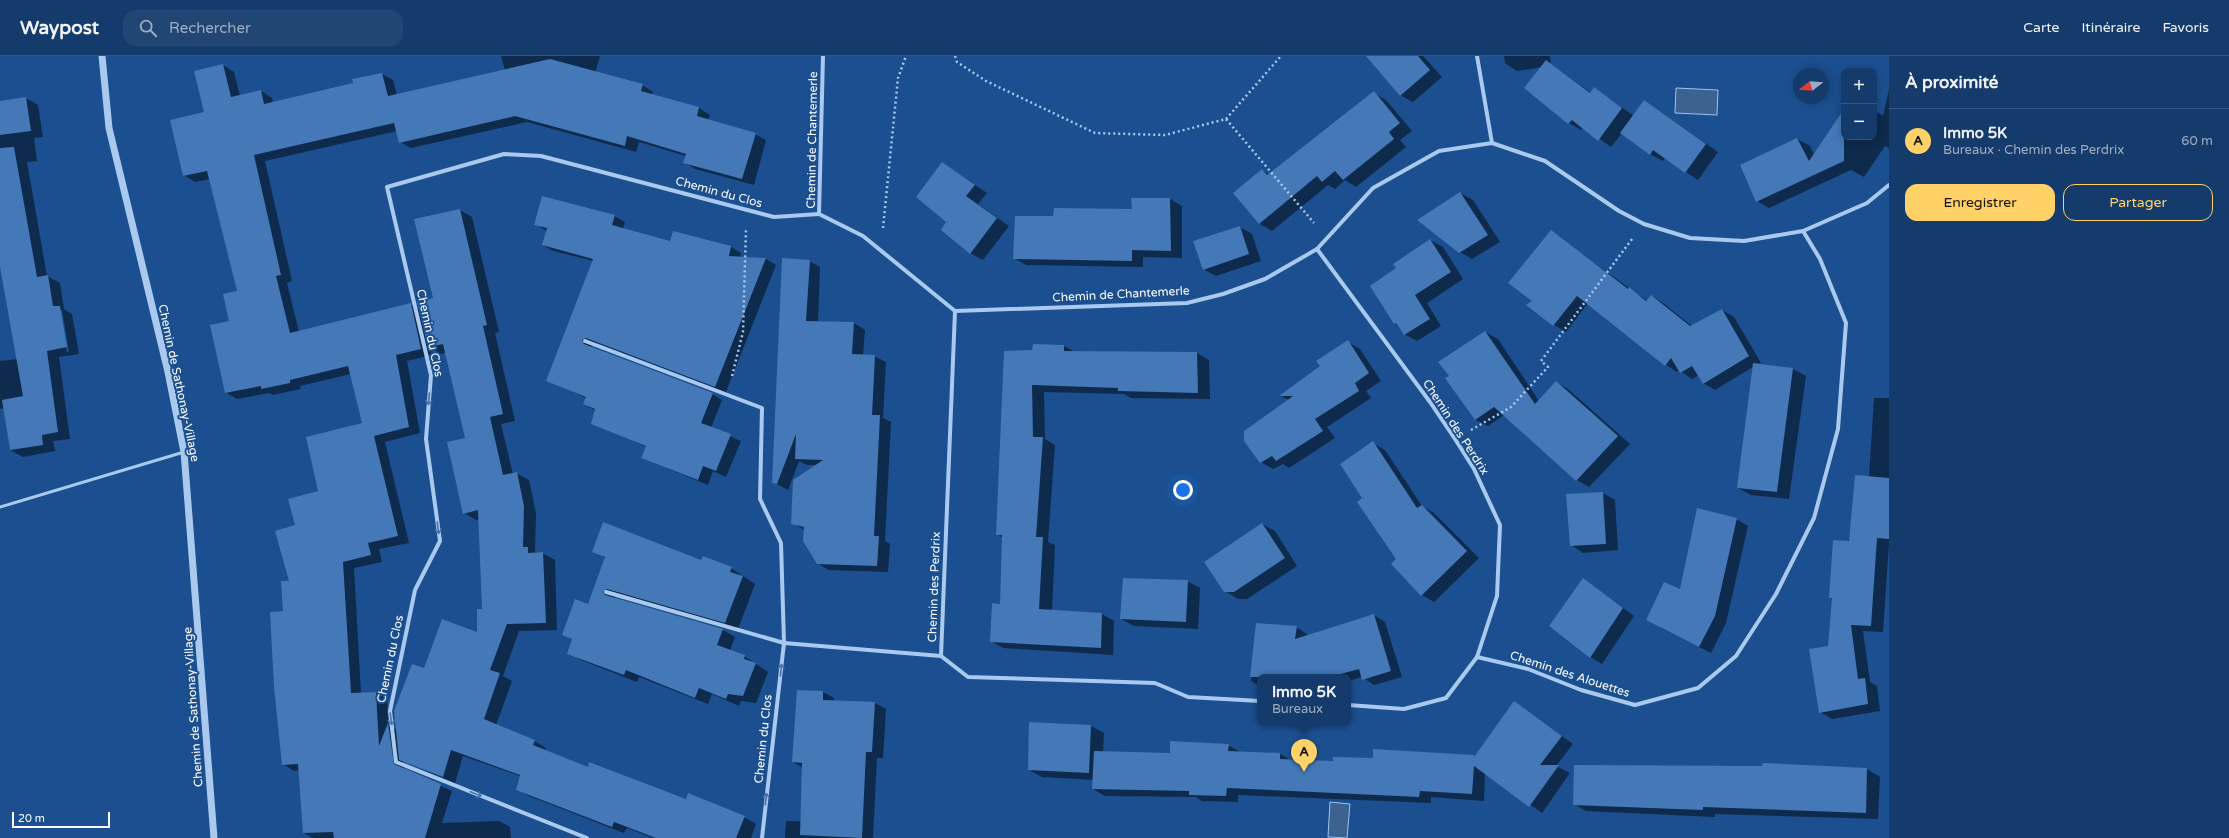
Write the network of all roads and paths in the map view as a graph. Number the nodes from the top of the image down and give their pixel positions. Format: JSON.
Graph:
{"nodes":[{"id":1,"x":102,"y":56,"type":"edge"},
{"id":2,"x":823,"y":56,"type":"edge"},
{"id":3,"x":906,"y":56,"type":"edge"},
{"id":4,"x":955,"y":56,"type":"edge"},
{"id":5,"x":1281,"y":56,"type":"edge"},
{"id":6,"x":1477,"y":56,"type":"edge"},
{"id":7,"x":1226,"y":119,"type":"junction"},
{"id":8,"x":1492,"y":143,"type":"junction"},
{"id":9,"x":1889,"y":185,"type":"edge"},
{"id":10,"x":747,"y":209,"type":"junction"},
{"id":11,"x":819,"y":214,"type":"junction"},
{"id":12,"x":1644,"y":224,"type":"junction"},
{"id":13,"x":1803,"y":231,"type":"junction"},
{"id":14,"x":1326,"y":239,"type":"junction"},
{"id":15,"x":1317,"y":249,"type":"junction"},
{"id":16,"x":881,"y":251,"type":"junction"},
{"id":17,"x":955,"y":311,"type":"junction"},
{"id":18,"x":585,"y":341,"type":"dead end"},
{"id":19,"x":727,"y":394,"type":"junction"},
{"id":20,"x":1455,"y":439,"type":"junction"},
{"id":21,"x":184,"y":452,"type":"junction"},
{"id":22,"x":0,"y":508,"type":"edge"},
{"id":23,"x":606,"y":592,"type":"dead end"},
{"id":24,"x":784,"y":643,"type":"junction"},
{"id":25,"x":942,"y":656,"type":"junction"},
{"id":26,"x":1477,"y":657,"type":"junction"},
{"id":27,"x":1257,"y":701,"type":"edge"},
{"id":28,"x":1351,"y":705,"type":"edge"},
{"id":29,"x":214,"y":838,"type":"edge"},
{"id":30,"x":587,"y":838,"type":"edge"},
{"id":31,"x":762,"y":838,"type":"edge"}],
"edges":[{"from":1,"to":21,"type":"street","name":"Chemin de Sathonay-Village"},
{"from":2,"to":11,"type":"street","name":"Chemin de Chantemerle"},
{"from":3,"to":16,"type":"path"},
{"from":4,"to":7,"type":"path"},
{"from":5,"to":7,"type":"path"},
{"from":6,"to":8,"type":"street"},
{"from":7,"to":14,"type":"path"},
{"from":8,"to":12,"type":"street","name":"Chemin de Chantemerle"},
{"from":8,"to":14,"type":"street","name":"Chemin de Chantemerle"},
{"from":9,"to":13,"type":"street","name":"Chemin de Chantemerle"},
{"from":10,"to":11,"type":"street","name":"Chemin du Clos"},
{"from":10,"to":19,"type":"path"},
{"from":10,"to":30,"type":"street","name":"Chemin du Clos","one_way":true},
{"from":11,"to":16,"type":"street","name":"Chemin de Chantemerle"},
{"from":12,"to":13,"type":"street","name":"Chemin de Chantemerle"},
{"from":12,"to":20,"type":"path"},
{"from":13,"to":26,"type":"street","name":"Chemin des Alouettes"},
{"from":14,"to":15,"type":"street","name":"Chemin de Chantemerle"},
{"from":15,"to":17,"type":"street","name":"Chemin de Chantemerle"},
{"from":15,"to":20,"type":"street","name":"Chemin des Perdrix"},
{"from":16,"to":17,"type":"street","name":"Chemin de Chantemerle"},
{"from":17,"to":25,"type":"street","name":"Chemin des Perdrix"},
{"from":18,"to":19,"type":"street","name":"Chemin du Clos"},
{"from":19,"to":24,"type":"street","name":"Chemin du Clos"},
{"from":20,"to":26,"type":"street","name":"Chemin des Perdrix"},
{"from":21,"to":22,"type":"lane"},
{"from":21,"to":29,"type":"street","name":"Chemin de Sathonay-Village"},
{"from":23,"to":24,"type":"street"},
{"from":24,"to":25,"type":"street"},
{"from":31,"to":24,"type":"street","name":"Chemin du Clos","one_way":true},
{"from":25,"to":27,"type":"street","name":"Chemin des Perdrix"},
{"from":26,"to":28,"type":"street","name":"Chemin des Perdrix"}]}
